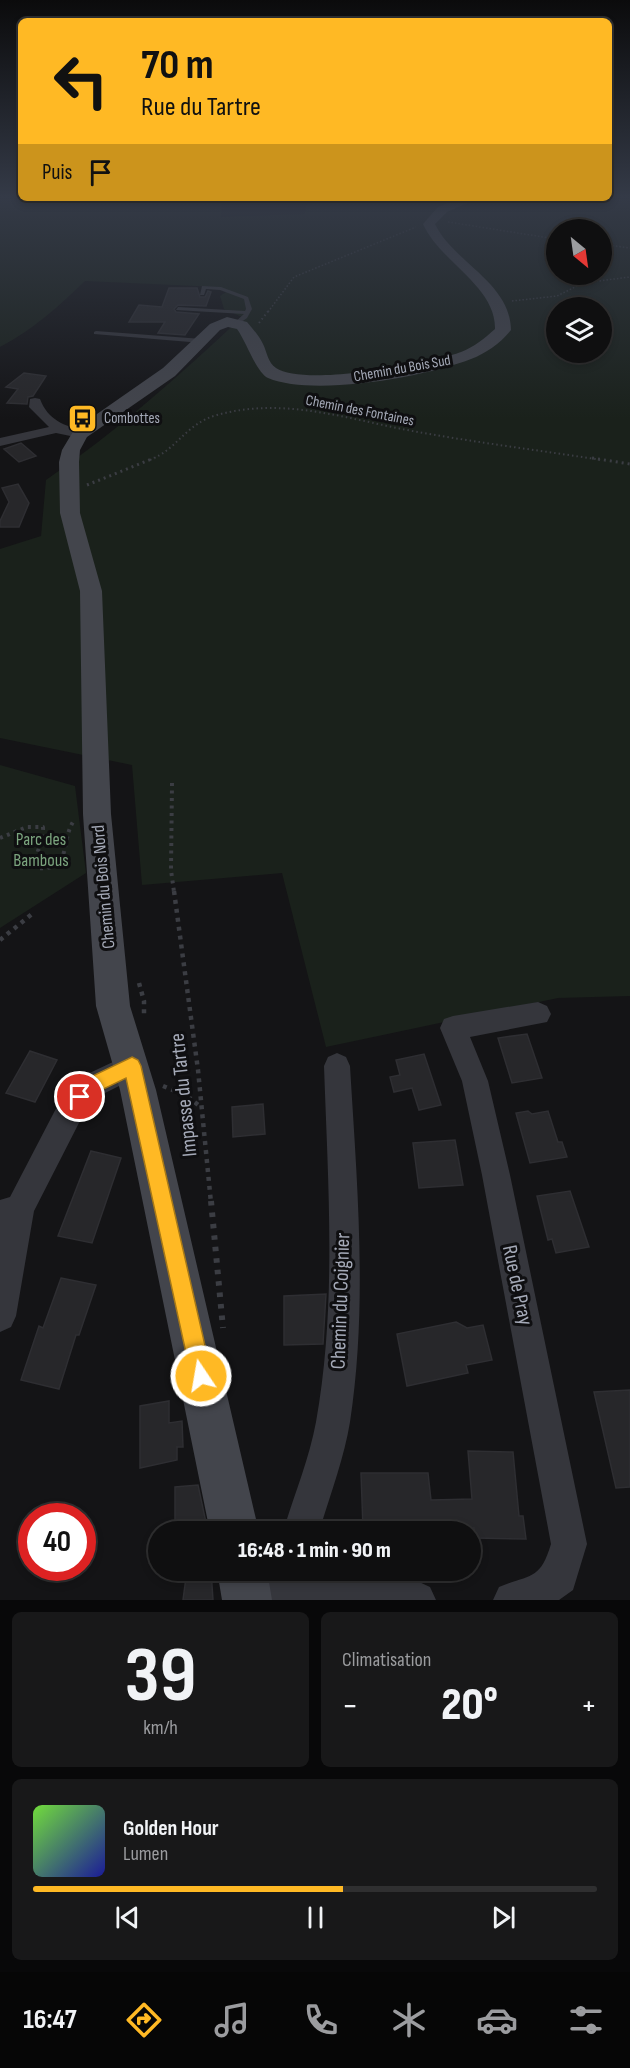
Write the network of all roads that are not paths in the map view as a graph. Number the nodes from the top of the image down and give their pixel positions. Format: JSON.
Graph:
{"nodes":[{"id":1,"x":466,"y":270,"type":"edge"},
{"id":2,"x":202,"y":294,"type":"dead end"},
{"id":3,"x":178,"y":309,"type":"dead end"},
{"id":4,"x":243,"y":323,"type":"junction"},
{"id":5,"x":96,"y":333,"type":"dead end"},
{"id":6,"x":202,"y":340,"type":"junction"},
{"id":7,"x":35,"y":402,"type":"dead end"},
{"id":8,"x":56,"y":429,"type":"junction"},
{"id":9,"x":80,"y":434,"type":"junction"},
{"id":10,"x":0,"y":442,"type":"edge"},
{"id":11,"x":538,"y":1014,"type":"dead end"},
{"id":12,"x":337,"y":1066,"type":"dead end"},
{"id":13,"x":135,"y":1078,"type":"junction"},
{"id":14,"x":10,"y":1212,"type":"edge"},
{"id":15,"x":0,"y":1316,"type":"edge"},
{"id":16,"x":233,"y":1521,"type":"edge"},
{"id":17,"x":304,"y":1521,"type":"edge"},
{"id":18,"x":264,"y":1586,"type":"edge"},
{"id":19,"x":417,"y":1600,"type":"edge"},
{"id":20,"x":512,"y":1600,"type":"edge"}],
"edges":[{"from":1,"to":4,"type":"street","name":"Chemin du Bois Sud"},
{"from":2,"to":4,"type":"lane"},
{"from":3,"to":4,"type":"lane"},
{"from":4,"to":6,"type":"street"},
{"from":5,"to":6,"type":"lane"},
{"from":6,"to":9,"type":"street"},
{"from":7,"to":8,"type":"street"},
{"from":8,"to":9,"type":"street"},
{"from":8,"to":10,"type":"street"},
{"from":9,"to":13,"type":"street","name":"Chemin du Bois Nord"},
{"from":11,"to":20,"type":"street","name":"Rue de Pray"},
{"from":12,"to":17,"type":"street","name":"Chemin du Coignier"},
{"from":13,"to":14,"type":"street"},
{"from":13,"to":16,"type":"street","name":"Chemin du Bois Nord"},
{"from":14,"to":15,"type":"street"},
{"from":18,"to":19,"type":"street"}]}
